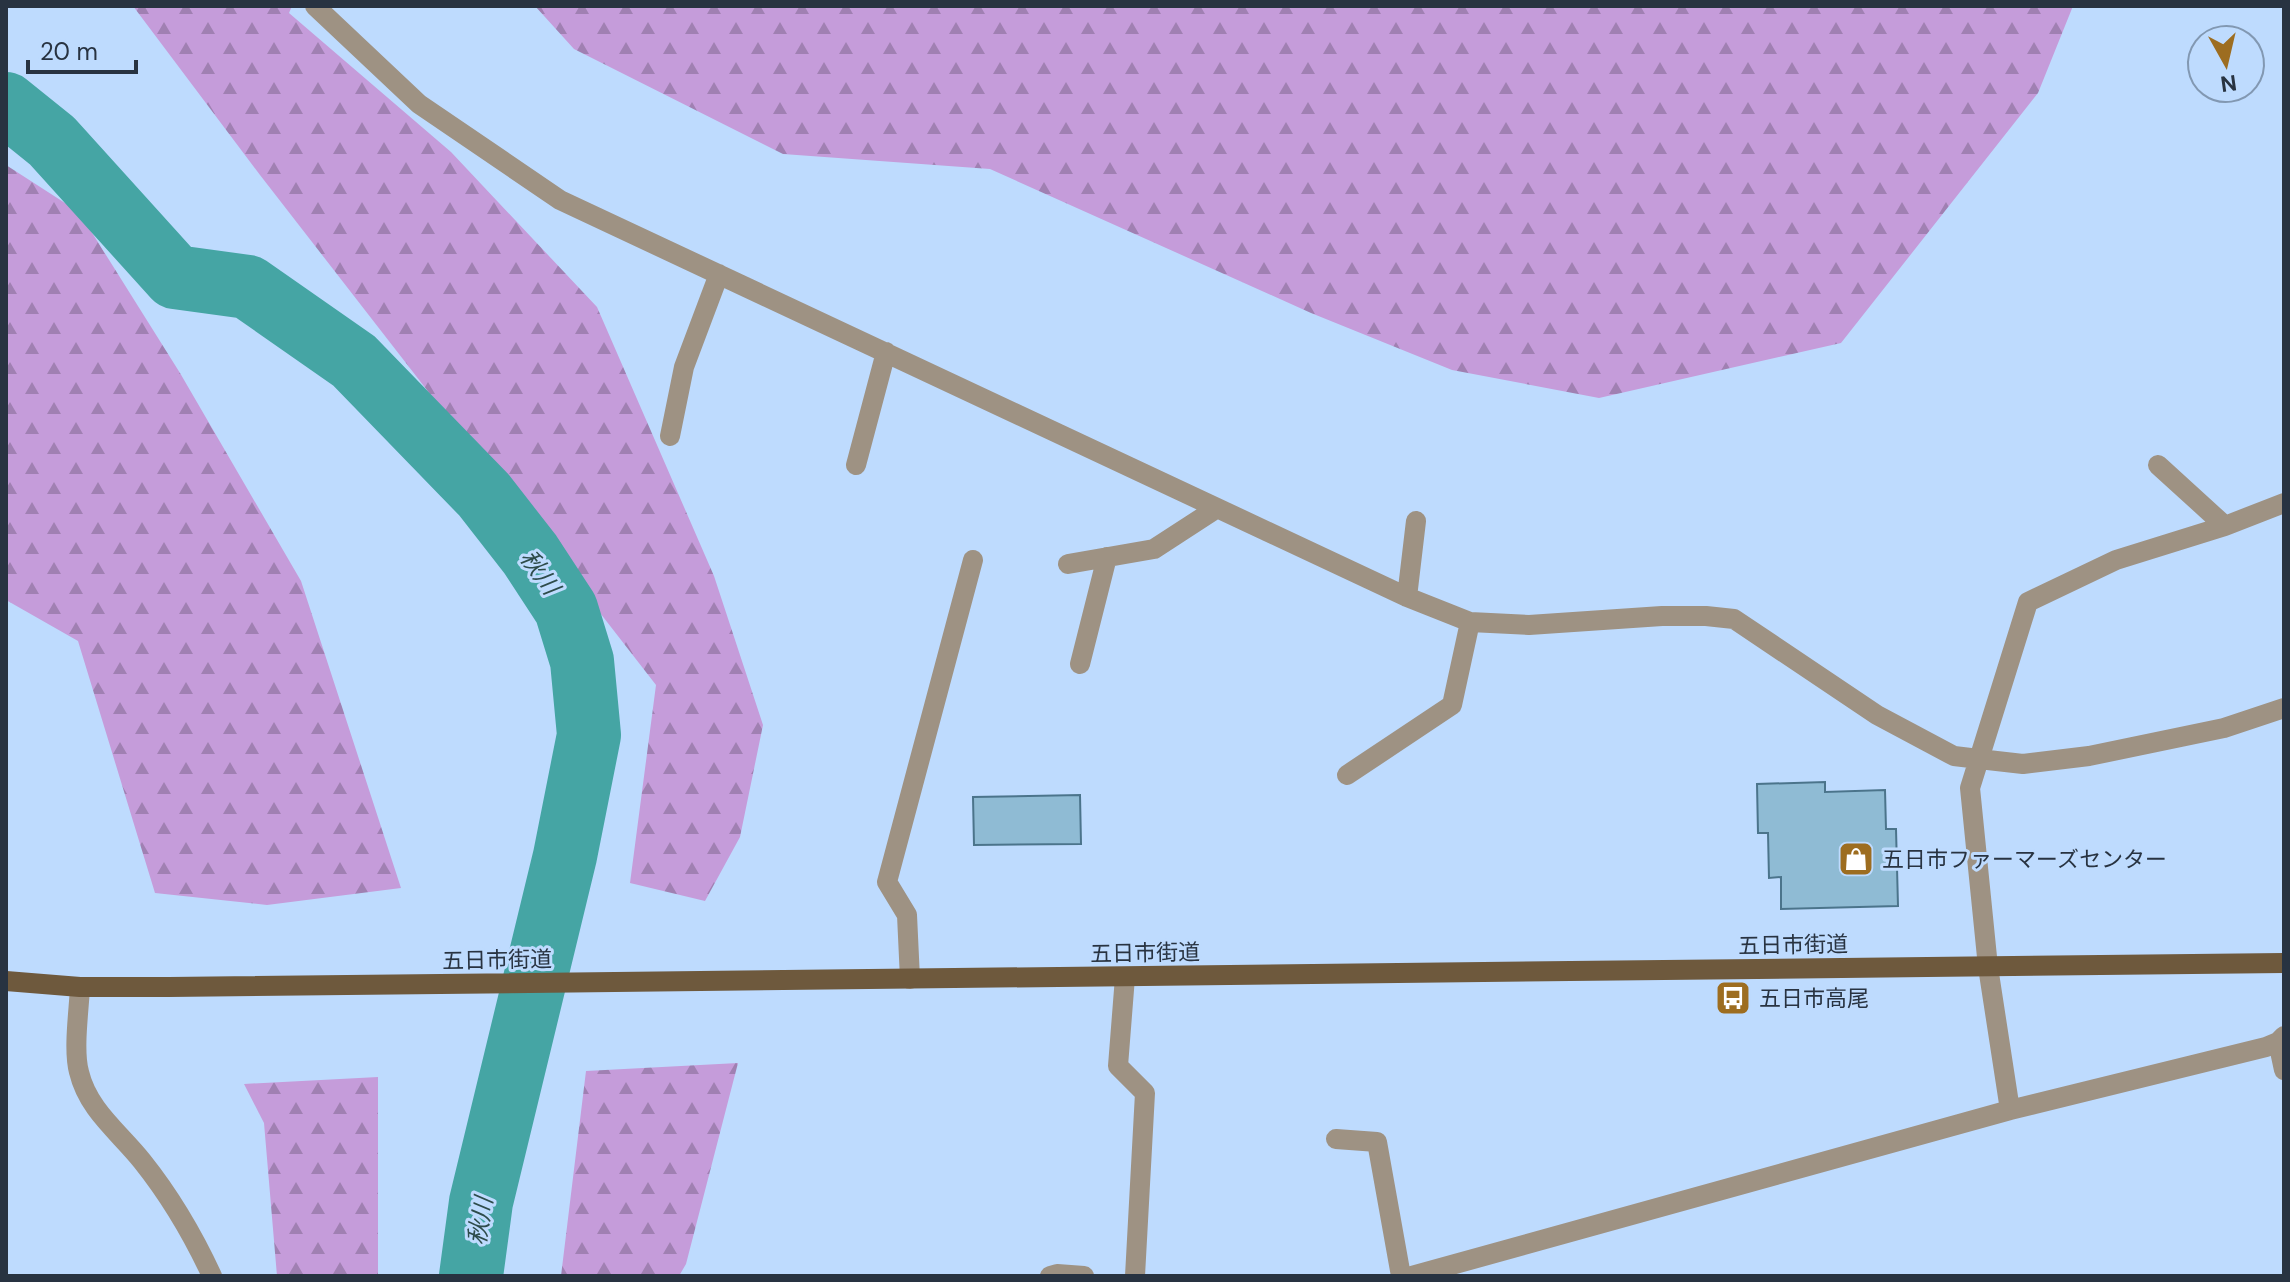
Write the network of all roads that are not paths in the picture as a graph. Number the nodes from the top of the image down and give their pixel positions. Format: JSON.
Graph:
{"nodes":[{"id":1,"x":315,"y":6,"type":"edge"},
{"id":2,"x":719,"y":274,"type":"junction"},
{"id":3,"x":886,"y":352,"type":"junction"},
{"id":4,"x":670,"y":436,"type":"dead end"},
{"id":5,"x":856,"y":465,"type":"dead end"},
{"id":6,"x":2158,"y":465,"type":"dead end"},
{"id":7,"x":2284,"y":503,"type":"edge"},
{"id":8,"x":1217,"y":508,"type":"junction"},
{"id":9,"x":1416,"y":521,"type":"dead end"},
{"id":10,"x":2225,"y":526,"type":"junction"},
{"id":11,"x":1107,"y":557,"type":"junction"},
{"id":12,"x":973,"y":560,"type":"dead end"},
{"id":13,"x":1068,"y":564,"type":"dead end"},
{"id":14,"x":1407,"y":597,"type":"junction"},
{"id":15,"x":1470,"y":622,"type":"junction"},
{"id":16,"x":1080,"y":664,"type":"dead end"},
{"id":17,"x":2284,"y":708,"type":"edge"},
{"id":18,"x":1979,"y":759,"type":"junction"},
{"id":19,"x":1347,"y":775,"type":"dead end"},
{"id":20,"x":2284,"y":963,"type":"edge"},
{"id":21,"x":1988,"y":967,"type":"junction"},
{"id":22,"x":1125,"y":977,"type":"junction"},
{"id":23,"x":910,"y":979,"type":"junction"},
{"id":24,"x":6,"y":981,"type":"edge"},
{"id":25,"x":80,"y":987,"type":"junction"},
{"id":26,"x":2281,"y":1039,"type":"edge"},
{"id":27,"x":2284,"y":1070,"type":"edge"},
{"id":28,"x":2010,"y":1110,"type":"junction"},
{"id":29,"x":1336,"y":1139,"type":"dead end"},
{"id":30,"x":212,"y":1276,"type":"edge"},
{"id":31,"x":1050,"y":1276,"type":"edge"},
{"id":32,"x":1084,"y":1276,"type":"edge"},
{"id":33,"x":1135,"y":1276,"type":"edge"},
{"id":34,"x":1401,"y":1276,"type":"edge"},
{"id":35,"x":1412,"y":1276,"type":"edge"}],
"edges":[{"from":1,"to":2,"type":"street"},
{"from":2,"to":3,"type":"street"},
{"from":2,"to":4,"type":"street"},
{"from":3,"to":5,"type":"street"},
{"from":3,"to":8,"type":"street"},
{"from":6,"to":10,"type":"street"},
{"from":7,"to":10,"type":"street"},
{"from":8,"to":11,"type":"street"},
{"from":8,"to":14,"type":"street"},
{"from":9,"to":14,"type":"street"},
{"from":10,"to":18,"type":"street"},
{"from":11,"to":13,"type":"street"},
{"from":11,"to":16,"type":"street"},
{"from":12,"to":23,"type":"street"},
{"from":14,"to":15,"type":"street"},
{"from":15,"to":18,"type":"street"},
{"from":15,"to":19,"type":"street"},
{"from":17,"to":18,"type":"street"},
{"from":18,"to":21,"type":"street"},
{"from":20,"to":21,"type":"main road","name":"五日市街道"},
{"from":21,"to":22,"type":"main road","name":"五日市街道"},
{"from":21,"to":28,"type":"street"},
{"from":22,"to":23,"type":"main road","name":"五日市街道"},
{"from":22,"to":33,"type":"street"},
{"from":23,"to":25,"type":"main road","name":"五日市街道"},
{"from":24,"to":25,"type":"main road","name":"五日市街道"},
{"from":25,"to":30,"type":"street"},
{"from":26,"to":27,"type":"street"},
{"from":26,"to":28,"type":"street"},
{"from":28,"to":35,"type":"street"},
{"from":29,"to":34,"type":"street"},
{"from":31,"to":32,"type":"street"}]}
